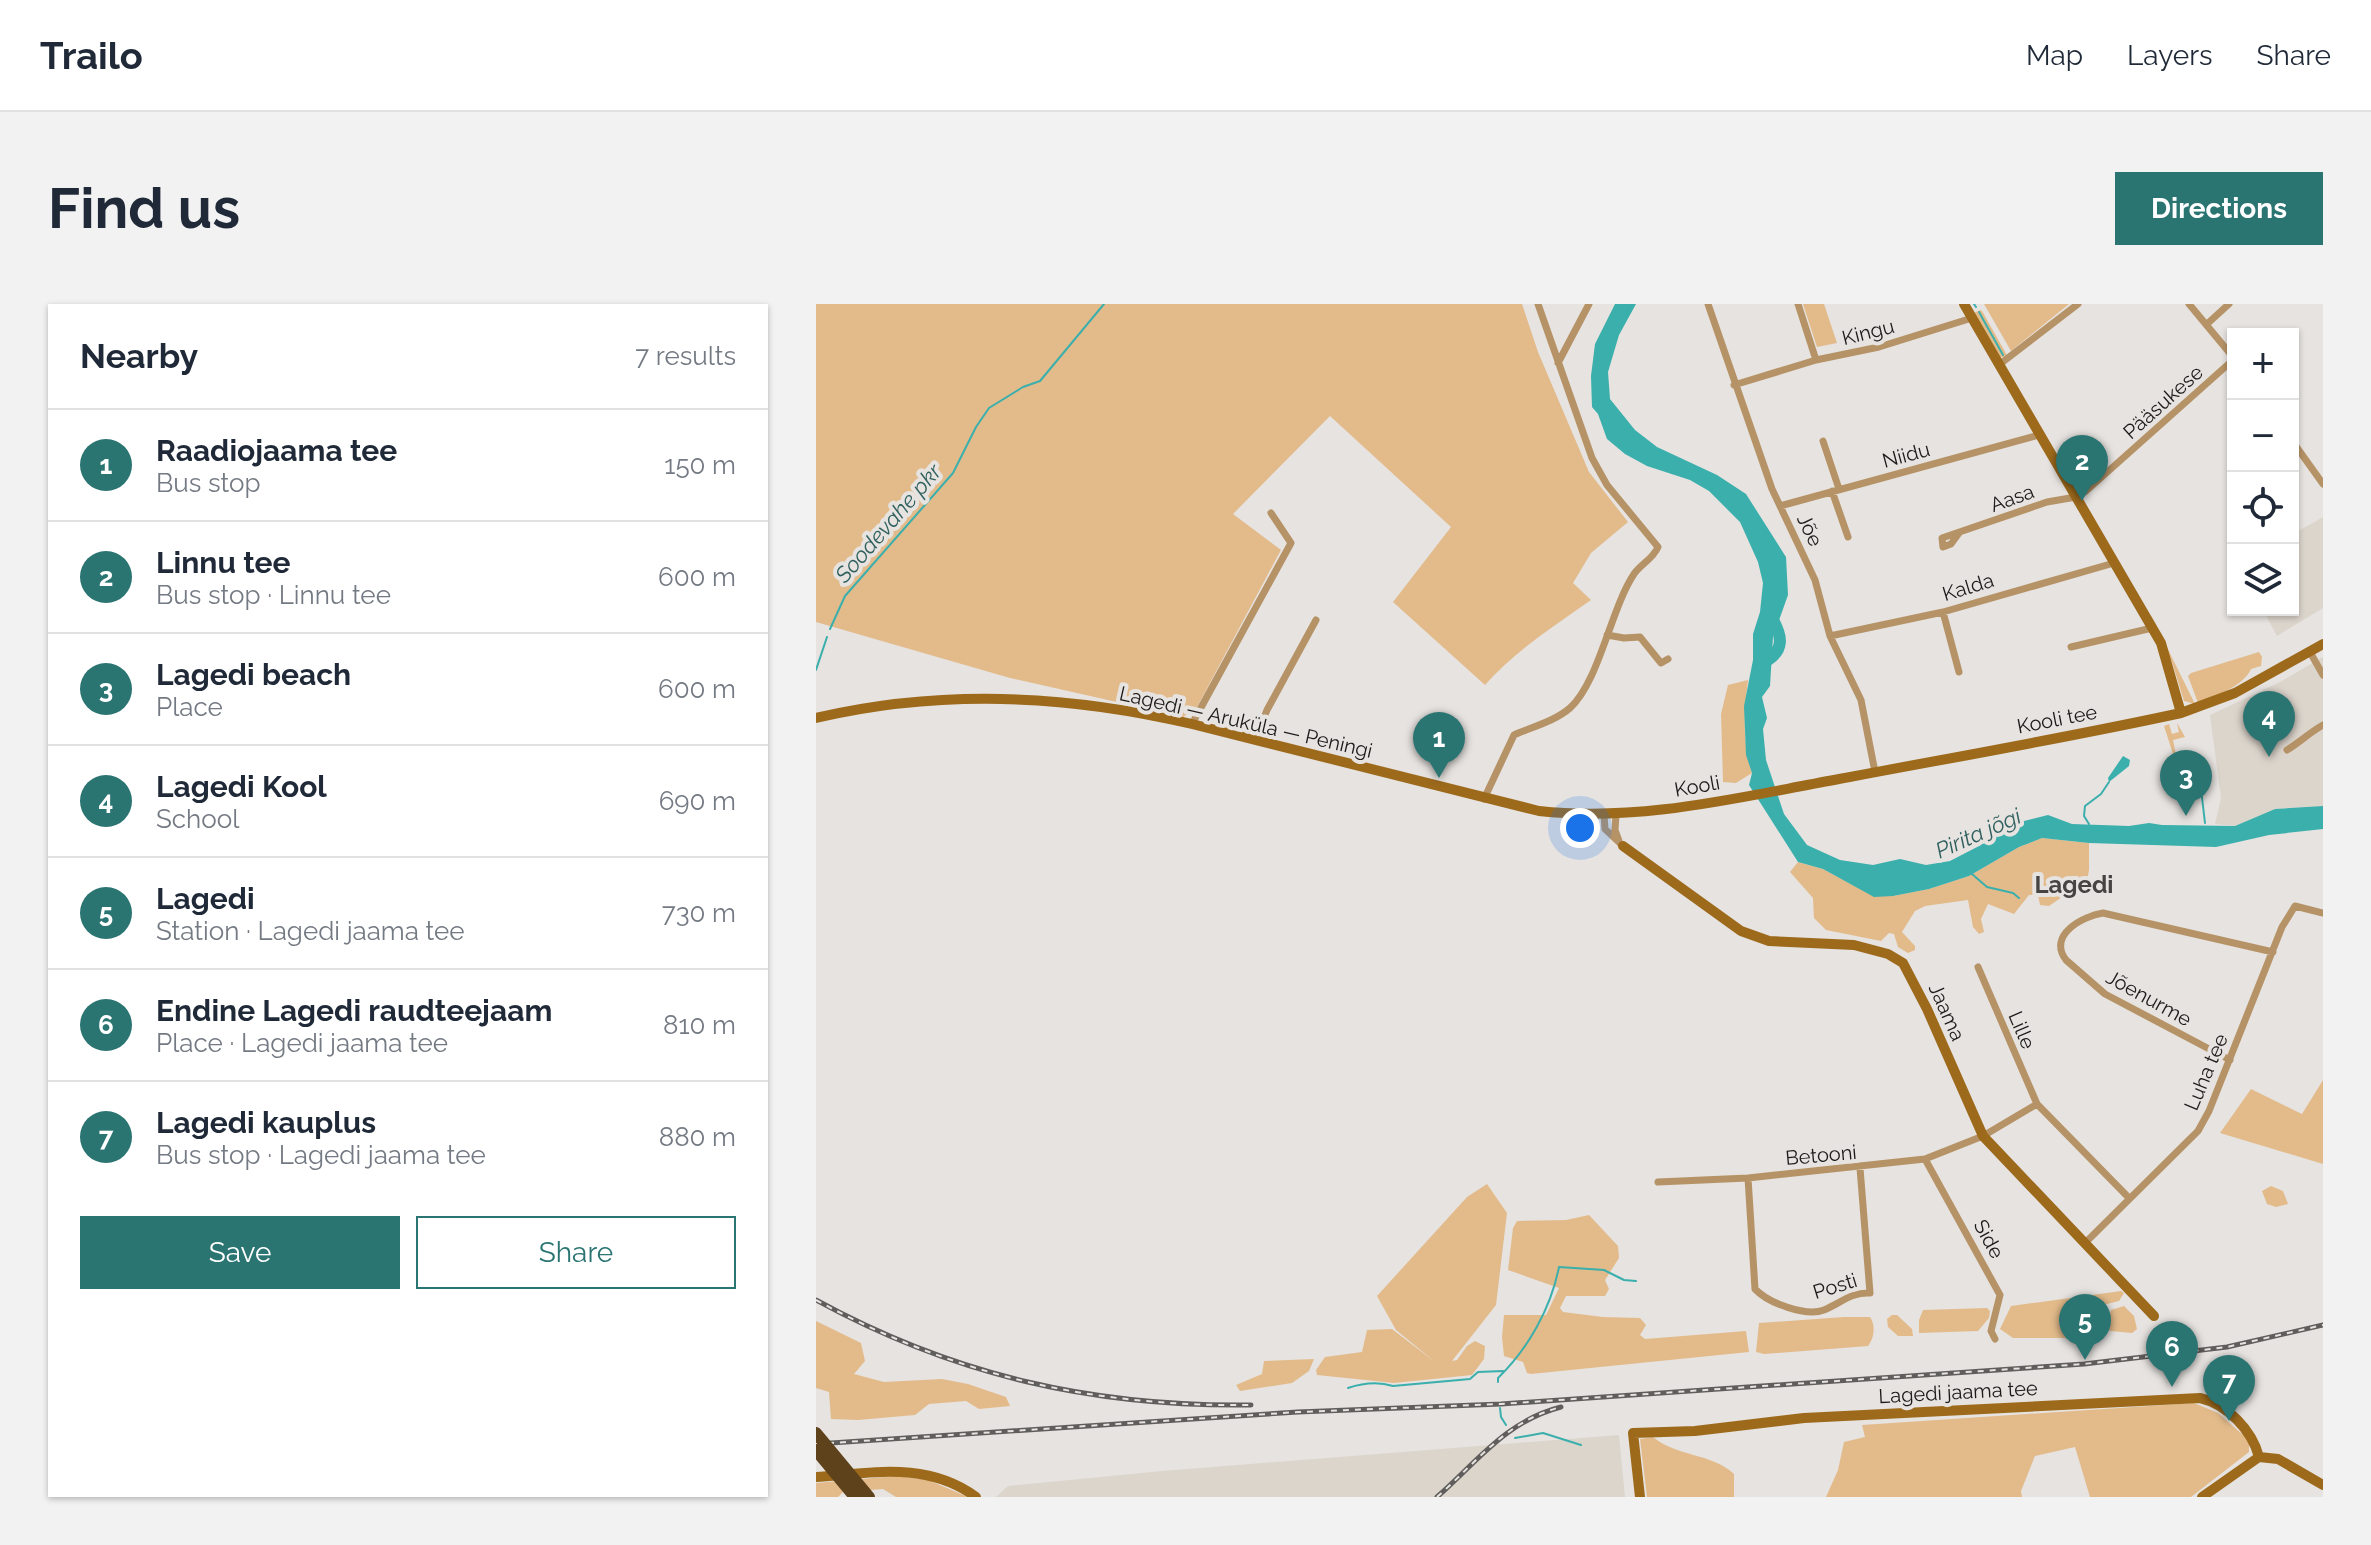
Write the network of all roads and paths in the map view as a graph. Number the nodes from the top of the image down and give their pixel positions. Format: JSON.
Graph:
{"nodes":[{"id":1,"x":1538,"y":304,"type":"edge"},
{"id":2,"x":1589,"y":304,"type":"edge"},
{"id":3,"x":1708,"y":304,"type":"edge"},
{"id":4,"x":1798,"y":304,"type":"edge"},
{"id":5,"x":1964,"y":304,"type":"edge"},
{"id":6,"x":2078,"y":304,"type":"edge"},
{"id":7,"x":2189,"y":304,"type":"edge"},
{"id":8,"x":2229,"y":304,"type":"edge"},
{"id":9,"x":1972,"y":318,"type":"junction"},
{"id":10,"x":2207,"y":324,"type":"junction"},
{"id":11,"x":2227,"y":351,"type":"edge"},
{"id":12,"x":1816,"y":360,"type":"junction"},
{"id":13,"x":1558,"y":363,"type":"junction"},
{"id":14,"x":2000,"y":364,"type":"junction"},
{"id":15,"x":2227,"y":364,"type":"edge"},
{"id":16,"x":1734,"y":385,"type":"junction"},
{"id":17,"x":2039,"y":435,"type":"junction"},
{"id":18,"x":1823,"y":441,"type":"dead end"},
{"id":19,"x":2299,"y":450,"type":"edge"},
{"id":20,"x":2323,"y":484,"type":"edge"},
{"id":21,"x":1836,"y":490,"type":"junction"},
{"id":22,"x":2076,"y":497,"type":"junction"},
{"id":23,"x":1780,"y":506,"type":"junction"},
{"id":24,"x":1271,"y":513,"type":"dead end"},
{"id":25,"x":1959,"y":533,"type":"dead end"},
{"id":26,"x":1848,"y":537,"type":"dead end"},
{"id":27,"x":2114,"y":563,"type":"junction"},
{"id":28,"x":1943,"y":612,"type":"junction"},
{"id":29,"x":1316,"y":620,"type":"dead end"},
{"id":30,"x":2152,"y":628,"type":"junction"},
{"id":31,"x":1607,"y":635,"type":"junction"},
{"id":32,"x":1830,"y":636,"type":"junction"},
{"id":33,"x":2323,"y":644,"type":"edge"},
{"id":34,"x":2071,"y":647,"type":"dead end"},
{"id":35,"x":2310,"y":652,"type":"junction"},
{"id":36,"x":1668,"y":659,"type":"dead end"},
{"id":37,"x":1959,"y":672,"type":"dead end"},
{"id":38,"x":2323,"y":675,"type":"edge"},
{"id":39,"x":2181,"y":713,"type":"junction"},
{"id":40,"x":816,"y":718,"type":"edge"},
{"id":41,"x":1192,"y":724,"type":"junction"},
{"id":42,"x":2323,"y":725,"type":"edge"},
{"id":43,"x":1255,"y":740,"type":"junction"},
{"id":44,"x":2287,"y":750,"type":"dead end"},
{"id":45,"x":1875,"y":772,"type":"junction"},
{"id":46,"x":1784,"y":789,"type":"joint"},
{"id":47,"x":1484,"y":799,"type":"junction"},
{"id":48,"x":1604,"y":815,"type":"junction"},
{"id":49,"x":1616,"y":815,"type":"junction"},
{"id":50,"x":1623,"y":846,"type":"junction"},
{"id":51,"x":2323,"y":913,"type":"edge"},
{"id":52,"x":2273,"y":952,"type":"junction"},
{"id":53,"x":1978,"y":967,"type":"dead end"},
{"id":54,"x":2230,"y":1060,"type":"junction"},
{"id":55,"x":2037,"y":1104,"type":"junction"},
{"id":56,"x":1983,"y":1136,"type":"junction"},
{"id":57,"x":1925,"y":1159,"type":"junction"},
{"id":58,"x":1860,"y":1168,"type":"junction"},
{"id":59,"x":1748,"y":1178,"type":"junction"},
{"id":60,"x":1658,"y":1182,"type":"dead end"},
{"id":61,"x":2129,"y":1198,"type":"junction"},
{"id":62,"x":2085,"y":1243,"type":"junction"},
{"id":63,"x":2154,"y":1316,"type":"dead end"},
{"id":64,"x":1995,"y":1339,"type":"dead end"},
{"id":65,"x":816,"y":1433,"type":"edge"},
{"id":66,"x":816,"y":1450,"type":"edge"},
{"id":67,"x":2259,"y":1457,"type":"junction"},
{"id":68,"x":816,"y":1477,"type":"edge"},
{"id":69,"x":2323,"y":1485,"type":"edge"},
{"id":70,"x":855,"y":1497,"type":"edge"},
{"id":71,"x":869,"y":1497,"type":"edge"},
{"id":72,"x":976,"y":1497,"type":"edge"},
{"id":73,"x":1640,"y":1497,"type":"edge"},
{"id":74,"x":2202,"y":1497,"type":"edge"}],
"edges":[{"from":1,"to":13,"type":"street"},
{"from":2,"to":13,"type":"street"},
{"from":3,"to":16,"type":"street","name":"Jõe"},
{"from":4,"to":12,"type":"street"},
{"from":5,"to":9,"type":"street"},
{"from":6,"to":14,"type":"street"},
{"from":7,"to":10,"type":"street"},
{"from":8,"to":10,"type":"street"},
{"from":9,"to":12,"type":"street","name":"Kingu"},
{"from":9,"to":14,"type":"street"},
{"from":10,"to":11,"type":"street"},
{"from":12,"to":16,"type":"street","name":"Kingu"},
{"from":13,"to":31,"type":"street"},
{"from":14,"to":17,"type":"street"},
{"from":15,"to":22,"type":"street","name":"Pääsukese"},
{"from":16,"to":23,"type":"street","name":"Jõe"},
{"from":17,"to":21,"type":"street","name":"Niidu"},
{"from":17,"to":22,"type":"street"},
{"from":18,"to":21,"type":"street"},
{"from":19,"to":20,"type":"street"},
{"from":21,"to":23,"type":"street","name":"Niidu"},
{"from":21,"to":26,"type":"street"},
{"from":22,"to":25,"type":"street","name":"Aasa"},
{"from":22,"to":27,"type":"street"},
{"from":23,"to":32,"type":"street","name":"Jõe"},
{"from":24,"to":41,"type":"street"},
{"from":27,"to":28,"type":"street","name":"Kalda"},
{"from":27,"to":30,"type":"street"},
{"from":28,"to":32,"type":"street","name":"Kalda"},
{"from":28,"to":37,"type":"street"},
{"from":29,"to":43,"type":"street"},
{"from":30,"to":34,"type":"street"},
{"from":30,"to":39,"type":"street"},
{"from":31,"to":36,"type":"street"},
{"from":31,"to":47,"type":"street"},
{"from":32,"to":45,"type":"street","name":"Jõe"},
{"from":33,"to":35,"type":"street","name":"Kooli tee"},
{"from":35,"to":38,"type":"street"},
{"from":35,"to":39,"type":"street","name":"Kooli tee"},
{"from":39,"to":45,"type":"street","name":"Kooli tee"},
{"from":40,"to":41,"type":"street","name":"Lagedi — Aruküla — Peningi"},
{"from":41,"to":43,"type":"street","name":"Lagedi — Aruküla — Peningi"},
{"from":42,"to":44,"type":"street"},
{"from":43,"to":47,"type":"street","name":"Lagedi — Aruküla — Peningi"},
{"from":45,"to":46,"type":"street","name":"Kooli tee"},
{"from":46,"to":49,"type":"street","name":"Kooli"},
{"from":47,"to":48,"type":"street","name":"Lagedi — Aruküla — Peningi"},
{"from":48,"to":49,"type":"street","name":"Lagedi — Aruküla — Peningi"},
{"from":48,"to":50,"type":"street","name":"Jaama"},
{"from":49,"to":50,"type":"street"},
{"from":50,"to":56,"type":"street","name":"Jaama"},
{"from":51,"to":52,"type":"street","name":"Luha tee"},
{"from":52,"to":54,"type":"street","name":"Luha tee"},
{"from":52,"to":54,"type":"street","name":"Jõenurme"},
{"from":53,"to":55,"type":"street","name":"Lille"},
{"from":54,"to":61,"type":"street","name":"Luha tee"},
{"from":55,"to":56,"type":"street"},
{"from":55,"to":61,"type":"street","name":"Lille"},
{"from":56,"to":57,"type":"street","name":"Betooni"},
{"from":56,"to":62,"type":"street","name":"Jaama"},
{"from":57,"to":58,"type":"street","name":"Betooni"},
{"from":57,"to":64,"type":"street","name":"Side"},
{"from":58,"to":59,"type":"street","name":"Betooni"},
{"from":58,"to":59,"type":"street","name":"Posti"},
{"from":59,"to":60,"type":"street","name":"Betooni"},
{"from":61,"to":62,"type":"street","name":"Luha tee"},
{"from":62,"to":63,"type":"street","name":"Jaama"},
{"from":65,"to":71,"type":"highway","bridge":true},
{"from":66,"to":70,"type":"highway","bridge":true},
{"from":67,"to":69,"type":"street"},
{"from":67,"to":73,"type":"street","name":"Lagedi jaama tee"},
{"from":67,"to":74,"type":"street"},
{"from":68,"to":72,"type":"street"}]}
